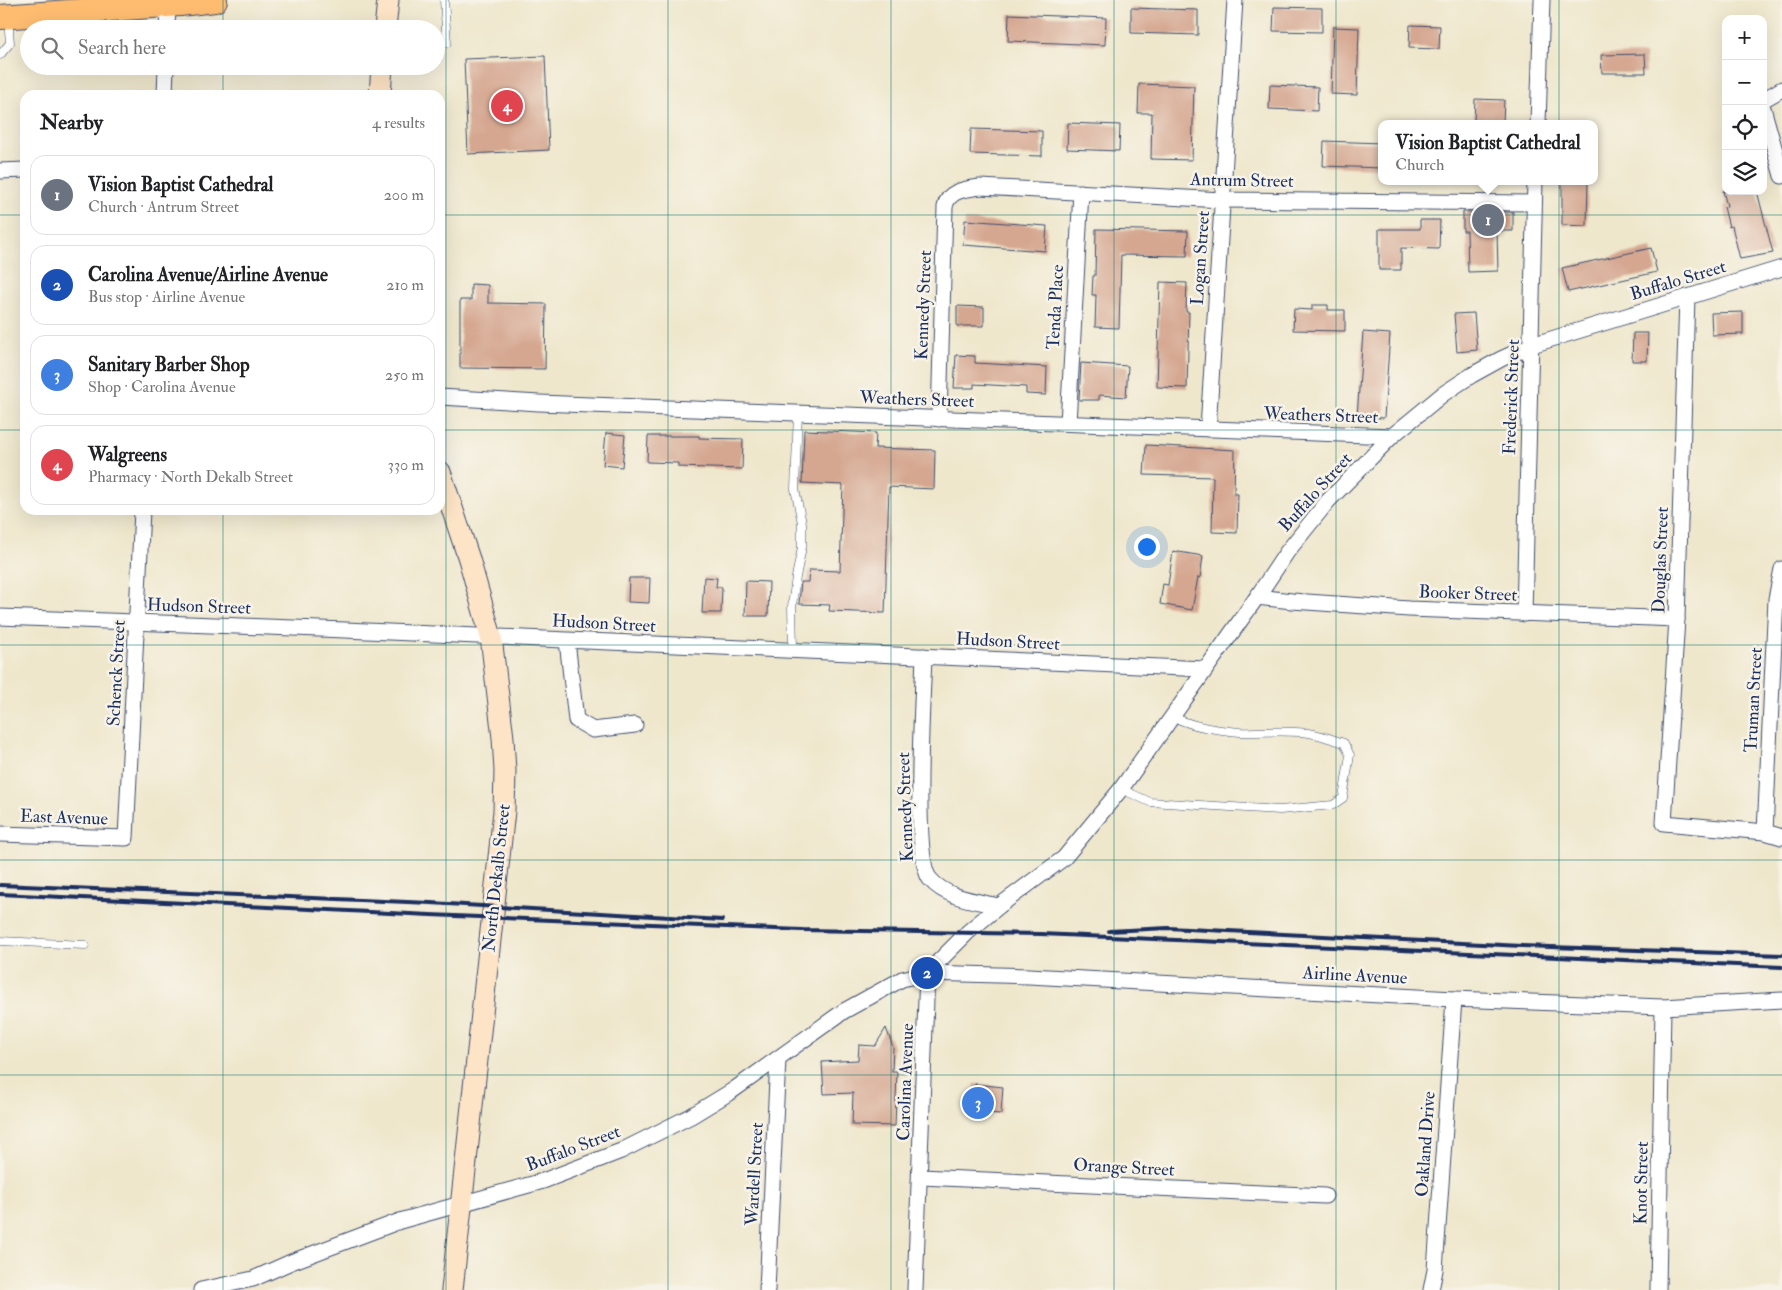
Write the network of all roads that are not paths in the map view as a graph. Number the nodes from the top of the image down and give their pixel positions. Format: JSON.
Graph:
{"nodes":[{"id":1,"x":215,"y":0,"type":"edge"},
{"id":2,"x":388,"y":0,"type":"edge"},
{"id":3,"x":444,"y":0,"type":"edge"},
{"id":4,"x":1235,"y":0,"type":"edge"},
{"id":5,"x":1542,"y":0,"type":"edge"},
{"id":6,"x":168,"y":5,"type":"junction"},
{"id":7,"x":4,"y":17,"type":"edge"},
{"id":8,"x":167,"y":20,"type":"edge"},
{"id":9,"x":386,"y":20,"type":"edge"},
{"id":10,"x":447,"y":43,"type":"dead end"},
{"id":11,"x":0,"y":55,"type":"edge"},
{"id":12,"x":166,"y":75,"type":"edge"},
{"id":13,"x":381,"y":75,"type":"edge"},
{"id":14,"x":1782,"y":89,"type":"edge"},
{"id":15,"x":165,"y":90,"type":"edge"},
{"id":16,"x":380,"y":90,"type":"edge"},
{"id":17,"x":1767,"y":98,"type":"edge"},
{"id":18,"x":1538,"y":120,"type":"edge"},
{"id":19,"x":1767,"y":122,"type":"edge"},
{"id":20,"x":20,"y":170,"type":"edge"},
{"id":21,"x":0,"y":171,"type":"edge"},
{"id":22,"x":1782,"y":176,"type":"edge"},
{"id":23,"x":1535,"y":185,"type":"edge"},
{"id":24,"x":1081,"y":192,"type":"junction"},
{"id":25,"x":951,"y":195,"type":"joint"},
{"id":26,"x":1222,"y":200,"type":"junction"},
{"id":27,"x":1534,"y":203,"type":"junction"},
{"id":28,"x":1782,"y":268,"type":"edge"},
{"id":29,"x":1687,"y":297,"type":"junction"},
{"id":30,"x":1532,"y":345,"type":"junction"},
{"id":31,"x":445,"y":396,"type":"edge"},
{"id":32,"x":798,"y":413,"type":"junction"},
{"id":33,"x":939,"y":419,"type":"junction"},
{"id":34,"x":1068,"y":424,"type":"junction"},
{"id":35,"x":1208,"y":429,"type":"junction"},
{"id":36,"x":1392,"y":436,"type":"junction"},
{"id":37,"x":445,"y":487,"type":"edge"},
{"id":38,"x":142,"y":515,"type":"edge"},
{"id":39,"x":1781,"y":569,"type":"edge"},
{"id":40,"x":1257,"y":597,"type":"junction"},
{"id":41,"x":1524,"y":614,"type":"junction"},
{"id":42,"x":0,"y":617,"type":"edge"},
{"id":43,"x":1677,"y":620,"type":"junction"},
{"id":44,"x":137,"y":623,"type":"junction"},
{"id":45,"x":491,"y":637,"type":"junction"},
{"id":46,"x":567,"y":641,"type":"junction"},
{"id":47,"x":792,"y":650,"type":"junction"},
{"id":48,"x":924,"y":656,"type":"junction"},
{"id":49,"x":1205,"y":669,"type":"junction"},
{"id":50,"x":1172,"y":716,"type":"junction"},
{"id":51,"x":635,"y":726,"type":"dead end"},
{"id":52,"x":1122,"y":789,"type":"junction"},
{"id":53,"x":1765,"y":832,"type":"junction"},
{"id":54,"x":0,"y":834,"type":"edge"},
{"id":55,"x":126,"y":838,"type":"joint"},
{"id":56,"x":1782,"y":838,"type":"edge"},
{"id":57,"x":999,"y":906,"type":"junction"},
{"id":58,"x":0,"y":941,"type":"edge"},
{"id":59,"x":85,"y":945,"type":"dead end"},
{"id":60,"x":927,"y":972,"type":"junction"},
{"id":61,"x":1454,"y":999,"type":"junction"},
{"id":62,"x":1782,"y":1000,"type":"edge"},
{"id":63,"x":1663,"y":1007,"type":"junction"},
{"id":64,"x":778,"y":1059,"type":"junction"},
{"id":65,"x":921,"y":1176,"type":"junction"},
{"id":66,"x":1325,"y":1196,"type":"dead end"},
{"id":67,"x":461,"y":1203,"type":"junction"},
{"id":68,"x":252,"y":1284,"type":"edge"},
{"id":69,"x":201,"y":1290,"type":"edge"},
{"id":70,"x":452,"y":1290,"type":"edge"},
{"id":71,"x":767,"y":1290,"type":"edge"},
{"id":72,"x":916,"y":1290,"type":"edge"},
{"id":73,"x":1431,"y":1290,"type":"edge"},
{"id":74,"x":1658,"y":1290,"type":"edge"}],
"edges":[{"from":1,"to":6,"type":"main road"},
{"from":2,"to":9,"type":"main road"},
{"from":3,"to":10,"type":"lane"},
{"from":4,"to":26,"type":"street","name":"Logan Street"},
{"from":5,"to":18,"type":"street"},
{"from":6,"to":7,"type":"main road"},
{"from":6,"to":8,"type":"street"},
{"from":7,"to":11,"type":"lane"},
{"from":12,"to":15,"type":"street"},
{"from":13,"to":16,"type":"main road"},
{"from":14,"to":17,"type":"street"},
{"from":19,"to":22,"type":"street"},
{"from":20,"to":21,"type":"street"},
{"from":23,"to":27,"type":"street","name":"Frederick Street"},
{"from":24,"to":25,"type":"street","name":"Antrum Street"},
{"from":24,"to":26,"type":"street","name":"Antrum Street"},
{"from":24,"to":34,"type":"street","name":"Tenda Place"},
{"from":25,"to":33,"type":"street","name":"Kennedy Street"},
{"from":26,"to":27,"type":"street","name":"Antrum Street"},
{"from":26,"to":35,"type":"street","name":"Logan Street"},
{"from":27,"to":30,"type":"street","name":"Frederick Street"},
{"from":28,"to":29,"type":"street","name":"Buffalo Street"},
{"from":29,"to":30,"type":"street","name":"Buffalo Street"},
{"from":29,"to":43,"type":"street","name":"Douglas Street"},
{"from":30,"to":36,"type":"street","name":"Buffalo Street"},
{"from":30,"to":41,"type":"street","name":"Frederick Street"},
{"from":31,"to":32,"type":"street","name":"Weathers Street"},
{"from":32,"to":33,"type":"street","name":"Weathers Street"},
{"from":32,"to":47,"type":"lane"},
{"from":33,"to":34,"type":"street","name":"Weathers Street"},
{"from":34,"to":35,"type":"street","name":"Weathers Street"},
{"from":35,"to":36,"type":"street","name":"Weathers Street"},
{"from":36,"to":40,"type":"street","name":"Buffalo Street"},
{"from":37,"to":45,"type":"main road","name":"North Dekalb Street"},
{"from":38,"to":44,"type":"street","name":"Schenck Street"},
{"from":39,"to":53,"type":"street","name":"Truman Street"},
{"from":40,"to":41,"type":"street","name":"Booker Street"},
{"from":40,"to":49,"type":"street","name":"Buffalo Street"},
{"from":41,"to":43,"type":"street","name":"Booker Street"},
{"from":42,"to":44,"type":"street","name":"Hudson Street"},
{"from":43,"to":53,"type":"street","name":"Douglas Street"},
{"from":44,"to":45,"type":"street","name":"Hudson Street"},
{"from":44,"to":55,"type":"street","name":"Schenck Street"},
{"from":45,"to":46,"type":"street","name":"Hudson Street"},
{"from":45,"to":67,"type":"main road","name":"North Dekalb Street"},
{"from":46,"to":47,"type":"street","name":"Hudson Street"},
{"from":46,"to":51,"type":"street"},
{"from":47,"to":48,"type":"street","name":"Hudson Street"},
{"from":48,"to":49,"type":"street","name":"Hudson Street"},
{"from":48,"to":57,"type":"street","name":"Kennedy Street"},
{"from":49,"to":50,"type":"street","name":"Buffalo Street"},
{"from":50,"to":52,"type":"street","name":"Buffalo Street"},
{"from":50,"to":52,"type":"lane"},
{"from":52,"to":57,"type":"street","name":"Buffalo Street"},
{"from":53,"to":56,"type":"street"},
{"from":54,"to":55,"type":"street","name":"East Avenue"},
{"from":57,"to":60,"type":"street"},
{"from":58,"to":59,"type":"lane"},
{"from":60,"to":61,"type":"street","name":"Airline Avenue"},
{"from":60,"to":64,"type":"street","name":"Buffalo Street"},
{"from":60,"to":65,"type":"street","name":"Carolina Avenue"},
{"from":61,"to":63,"type":"street","name":"Airline Avenue"},
{"from":61,"to":73,"type":"street","name":"Oakland Drive"},
{"from":62,"to":63,"type":"street","name":"Airline Avenue"},
{"from":63,"to":74,"type":"street","name":"Knot Street"},
{"from":64,"to":67,"type":"street","name":"Buffalo Street"},
{"from":64,"to":71,"type":"street","name":"Wardell Street"},
{"from":65,"to":66,"type":"street","name":"Orange Street"},
{"from":65,"to":72,"type":"street","name":"Carolina Avenue"},
{"from":67,"to":68,"type":"street","name":"Buffalo Street"},
{"from":67,"to":70,"type":"main road","name":"North Dekalb Street"},
{"from":68,"to":69,"type":"street","name":"Buffalo Street"}]}
